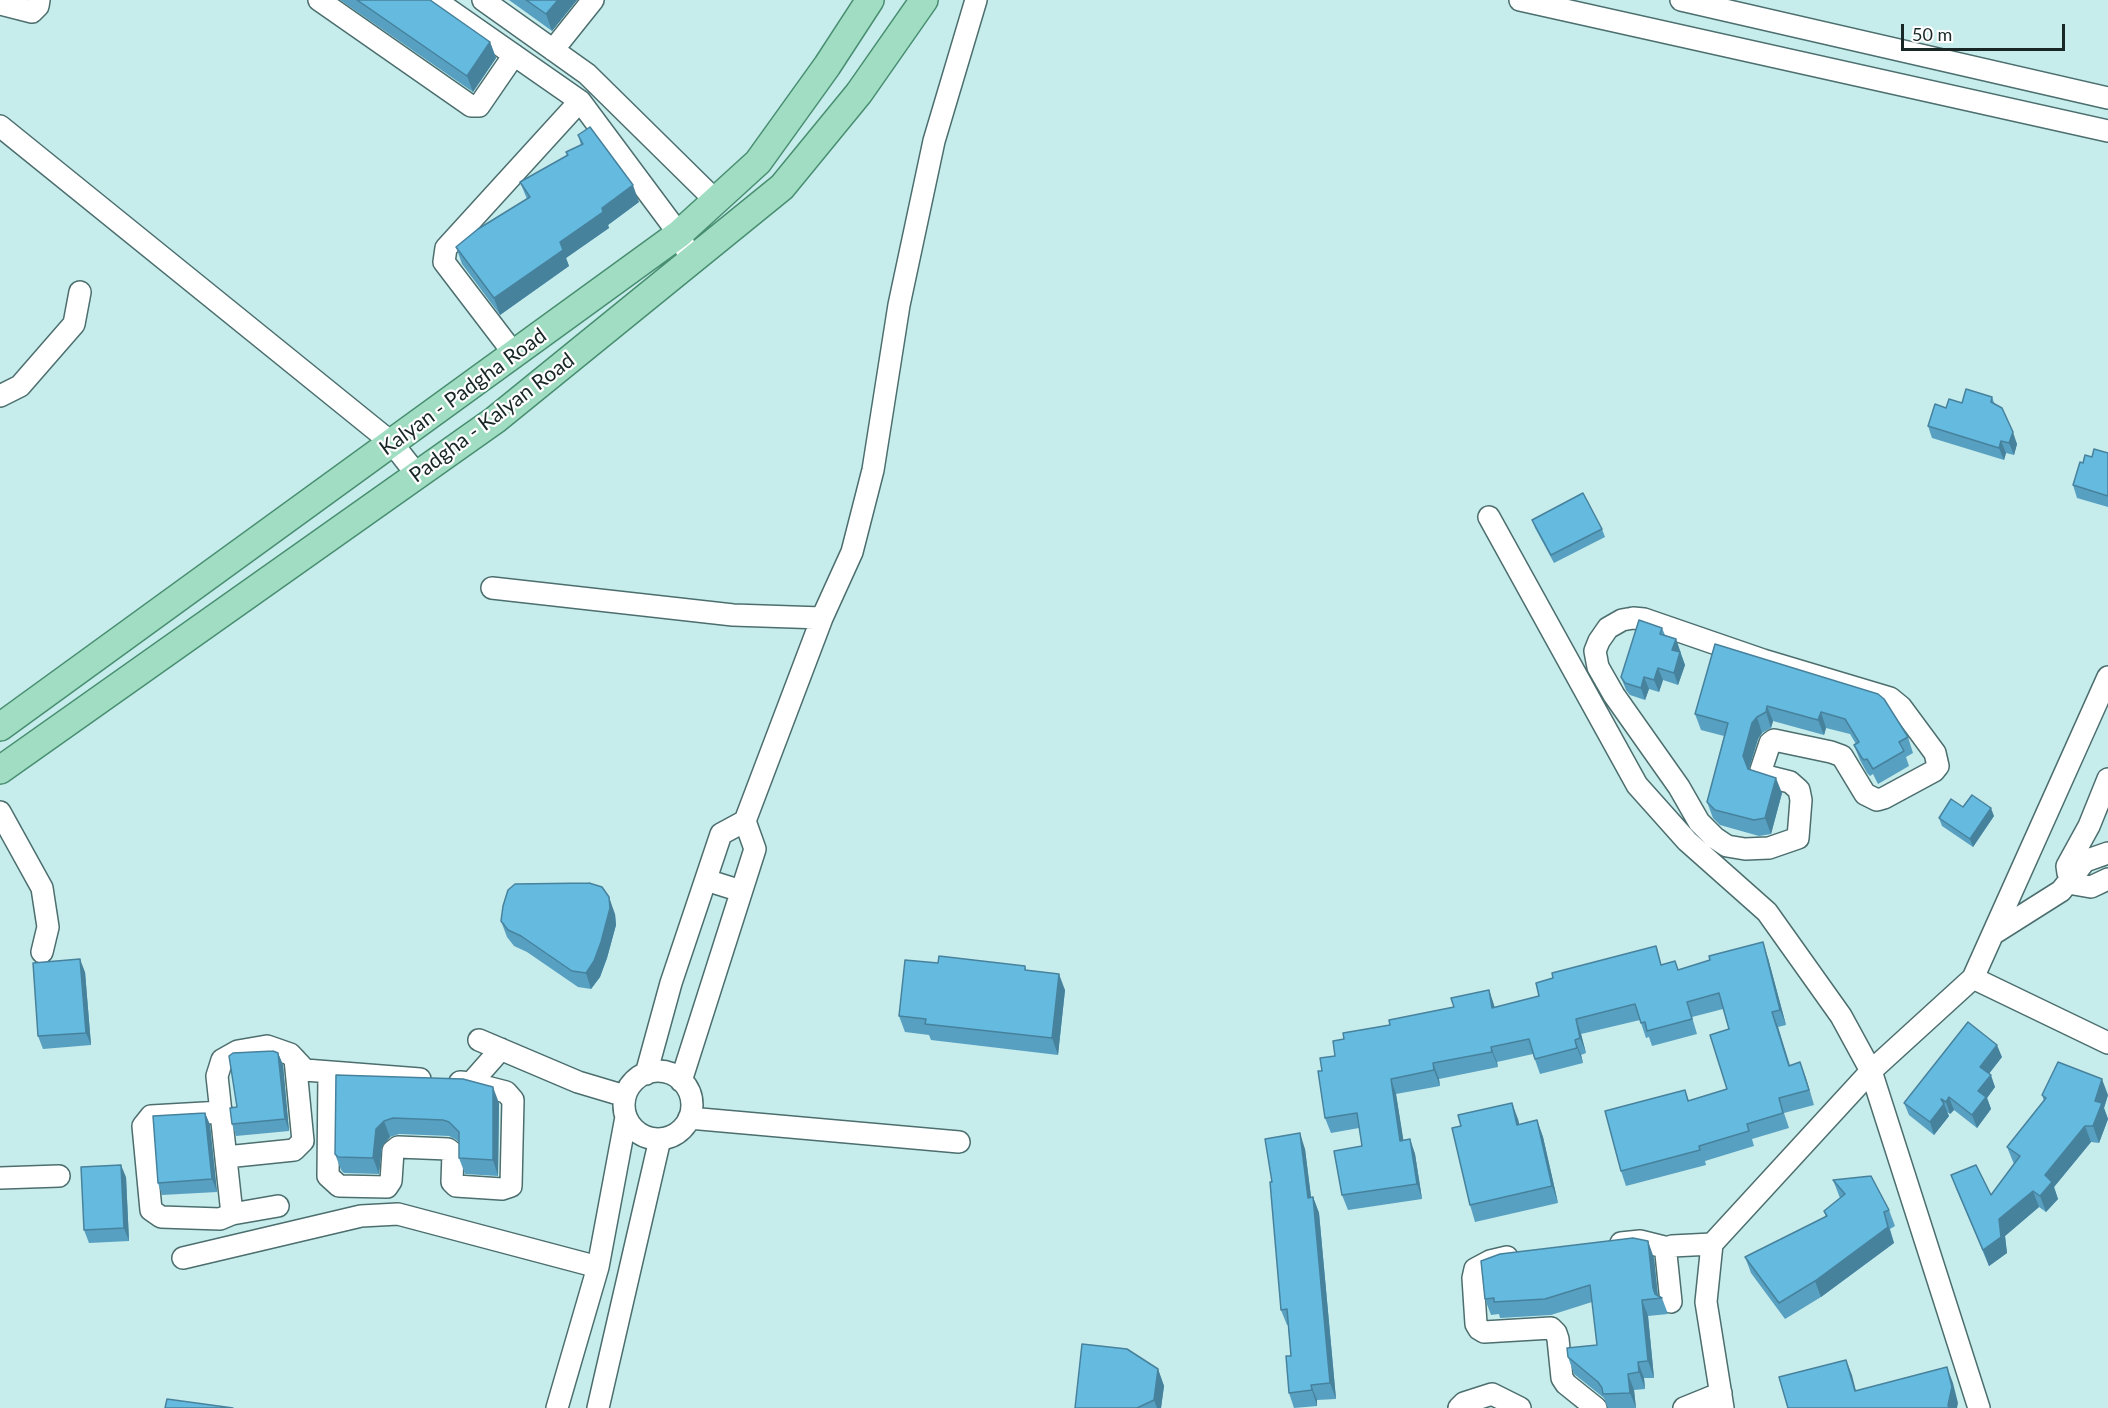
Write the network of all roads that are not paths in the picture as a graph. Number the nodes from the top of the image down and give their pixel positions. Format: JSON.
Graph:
{"nodes":[{"id":1,"x":39,"y":0,"type":"edge"},
{"id":2,"x":319,"y":0,"type":"edge"},
{"id":3,"x":435,"y":0,"type":"edge"},
{"id":4,"x":483,"y":0,"type":"edge"},
{"id":5,"x":593,"y":0,"type":"edge"},
{"id":6,"x":870,"y":0,"type":"edge"},
{"id":7,"x":924,"y":0,"type":"edge"},
{"id":8,"x":976,"y":0,"type":"edge"},
{"id":9,"x":1521,"y":0,"type":"edge"},
{"id":10,"x":1681,"y":0,"type":"edge"},
{"id":11,"x":0,"y":4,"type":"edge"},
{"id":12,"x":553,"y":50,"type":"junction"},
{"id":13,"x":514,"y":55,"type":"junction"},
{"id":14,"x":2108,"y":98,"type":"edge"},
{"id":15,"x":580,"y":101,"type":"junction"},
{"id":16,"x":2108,"y":131,"type":"edge"},
{"id":17,"x":2,"y":133,"type":"edge"},
{"id":18,"x":716,"y":201,"type":"junction"},
{"id":19,"x":679,"y":234,"type":"junction"},
{"id":20,"x":691,"y":260,"type":"junction"},
{"id":21,"x":80,"y":292,"type":"dead end"},
{"id":22,"x":515,"y":355,"type":"junction"},
{"id":23,"x":472,"y":386,"type":"junction"},
{"id":24,"x":0,"y":396,"type":"edge"},
{"id":25,"x":495,"y":420,"type":"junction"},
{"id":26,"x":392,"y":443,"type":"junction"},
{"id":27,"x":418,"y":476,"type":"junction"},
{"id":28,"x":1488,"y":517,"type":"dead end"},
{"id":29,"x":492,"y":588,"type":"dead end"},
{"id":30,"x":822,"y":618,"type":"junction"},
{"id":31,"x":1598,"y":667,"type":"junction"},
{"id":32,"x":2108,"y":677,"type":"edge"},
{"id":33,"x":1577,"y":679,"type":"junction"},
{"id":34,"x":0,"y":726,"type":"edge"},
{"id":35,"x":0,"y":770,"type":"edge"},
{"id":36,"x":2108,"y":779,"type":"edge"},
{"id":37,"x":1680,"y":787,"type":"junction"},
{"id":38,"x":1653,"y":803,"type":"junction"},
{"id":39,"x":0,"y":813,"type":"edge"},
{"id":40,"x":745,"y":821,"type":"junction"},
{"id":41,"x":2108,"y":853,"type":"edge"},
{"id":42,"x":2108,"y":879,"type":"edge"},
{"id":43,"x":706,"y":880,"type":"junction"},
{"id":44,"x":2068,"y":883,"type":"junction"},
{"id":45,"x":741,"y":891,"type":"junction"},
{"id":46,"x":1993,"y":934,"type":"junction"},
{"id":47,"x":42,"y":952,"type":"dead end"},
{"id":48,"x":1973,"y":978,"type":"junction"},
{"id":49,"x":478,"y":1040,"type":"dead end"},
{"id":50,"x":2108,"y":1043,"type":"edge"},
{"id":51,"x":501,"y":1048,"type":"junction"},
{"id":52,"x":295,"y":1059,"type":"junction"},
{"id":53,"x":1871,"y":1071,"type":"junction"},
{"id":54,"x":329,"y":1072,"type":"junction"},
{"id":55,"x":646,"y":1074,"type":"junction"},
{"id":56,"x":681,"y":1081,"type":"junction"},
{"id":57,"x":471,"y":1083,"type":"junction"},
{"id":58,"x":626,"y":1107,"type":"junction"},
{"id":59,"x":222,"y":1112,"type":"junction"},
{"id":60,"x":689,"y":1118,"type":"junction"},
{"id":61,"x":660,"y":1139,"type":"junction"},
{"id":62,"x":959,"y":1142,"type":"dead end"},
{"id":63,"x":226,"y":1157,"type":"junction"},
{"id":64,"x":59,"y":1176,"type":"dead end"},
{"id":65,"x":0,"y":1178,"type":"edge"},
{"id":66,"x":278,"y":1206,"type":"dead end"},
{"id":67,"x":232,"y":1214,"type":"junction"},
{"id":68,"x":1712,"y":1244,"type":"junction"},
{"id":69,"x":1606,"y":1245,"type":"edge"},
{"id":70,"x":1668,"y":1248,"type":"junction"},
{"id":71,"x":1526,"y":1255,"type":"edge"},
{"id":72,"x":183,"y":1258,"type":"dead end"},
{"id":73,"x":598,"y":1267,"type":"junction"},
{"id":74,"x":1671,"y":1302,"type":"dead end"},
{"id":75,"x":1722,"y":1401,"type":"edge"},
{"id":76,"x":557,"y":1408,"type":"edge"},
{"id":77,"x":598,"y":1408,"type":"edge"},
{"id":78,"x":1459,"y":1408,"type":"edge"},
{"id":79,"x":1520,"y":1408,"type":"edge"},
{"id":80,"x":1596,"y":1408,"type":"edge"},
{"id":81,"x":1684,"y":1408,"type":"edge"},
{"id":82,"x":1979,"y":1408,"type":"edge"}],
"edges":[{"from":1,"to":11,"type":"street"},
{"from":2,"to":13,"type":"street"},
{"from":3,"to":13,"type":"street"},
{"from":4,"to":12,"type":"street"},
{"from":5,"to":12,"type":"street"},
{"from":6,"to":18,"type":"main road","name":"Kalyan - Padgha Road"},
{"from":7,"to":20,"type":"main road","name":"Padgha - Kalyan Road"},
{"from":8,"to":30,"type":"street"},
{"from":9,"to":16,"type":"street"},
{"from":10,"to":14,"type":"street"},
{"from":12,"to":18,"type":"street"},
{"from":13,"to":15,"type":"street"},
{"from":15,"to":19,"type":"street"},
{"from":15,"to":22,"type":"street"},
{"from":17,"to":26,"type":"street"},
{"from":18,"to":19,"type":"main road","name":"Kalyan - Padgha Road"},
{"from":19,"to":20,"type":"street"},
{"from":19,"to":22,"type":"main road","name":"Kalyan - Padgha Road"},
{"from":20,"to":25,"type":"main road","name":"Padgha - Kalyan Road"},
{"from":21,"to":24,"type":"street"},
{"from":22,"to":23,"type":"main road","name":"Kalyan - Padgha Road"},
{"from":23,"to":25,"type":"main road"},
{"from":23,"to":26,"type":"main road","name":"Kalyan - Padgha Road"},
{"from":25,"to":27,"type":"main road","name":"Padgha - Kalyan Road"},
{"from":26,"to":27,"type":"street"},
{"from":26,"to":34,"type":"main road","name":"Kalyan - Padgha Road"},
{"from":27,"to":35,"type":"main road","name":"Padgha - Kalyan Road"},
{"from":28,"to":33,"type":"street"},
{"from":29,"to":30,"type":"street"},
{"from":30,"to":40,"type":"street"},
{"from":31,"to":33,"type":"street"},
{"from":31,"to":37,"type":"street"},
{"from":31,"to":37,"type":"street"},
{"from":32,"to":46,"type":"street"},
{"from":33,"to":38,"type":"street"},
{"from":36,"to":44,"type":"street"},
{"from":37,"to":38,"type":"street"},
{"from":38,"to":53,"type":"street"},
{"from":39,"to":47,"type":"street"},
{"from":40,"to":43,"type":"street"},
{"from":40,"to":45,"type":"street"},
{"from":41,"to":44,"type":"street"},
{"from":42,"to":44,"type":"street"},
{"from":43,"to":45,"type":"street"},
{"from":43,"to":55,"type":"street"},
{"from":44,"to":46,"type":"street"},
{"from":45,"to":56,"type":"street"},
{"from":46,"to":48,"type":"street"},
{"from":48,"to":50,"type":"street"},
{"from":48,"to":53,"type":"street"},
{"from":49,"to":51,"type":"street"},
{"from":51,"to":57,"type":"street"},
{"from":51,"to":58,"type":"street"},
{"from":52,"to":54,"type":"street"},
{"from":52,"to":59,"type":"street"},
{"from":52,"to":63,"type":"street"},
{"from":53,"to":68,"type":"street"},
{"from":53,"to":82,"type":"street"},
{"from":54,"to":57,"type":"street"},
{"from":54,"to":57,"type":"street"},
{"from":55,"to":56,"type":"street"},
{"from":55,"to":58,"type":"street"},
{"from":56,"to":60,"type":"street"},
{"from":58,"to":61,"type":"street"},
{"from":58,"to":73,"type":"street"},
{"from":59,"to":63,"type":"street"},
{"from":59,"to":67,"type":"street"},
{"from":60,"to":61,"type":"street"},
{"from":60,"to":62,"type":"street"},
{"from":61,"to":77,"type":"street"},
{"from":63,"to":67,"type":"street"},
{"from":64,"to":65,"type":"street"},
{"from":66,"to":67,"type":"street"},
{"from":68,"to":70,"type":"street"},
{"from":68,"to":75,"type":"street"},
{"from":69,"to":70,"type":"street"},
{"from":70,"to":74,"type":"street"},
{"from":71,"to":80,"type":"street"},
{"from":72,"to":73,"type":"street"},
{"from":73,"to":76,"type":"street"},
{"from":75,"to":81,"type":"street"},
{"from":78,"to":79,"type":"street"}]}
